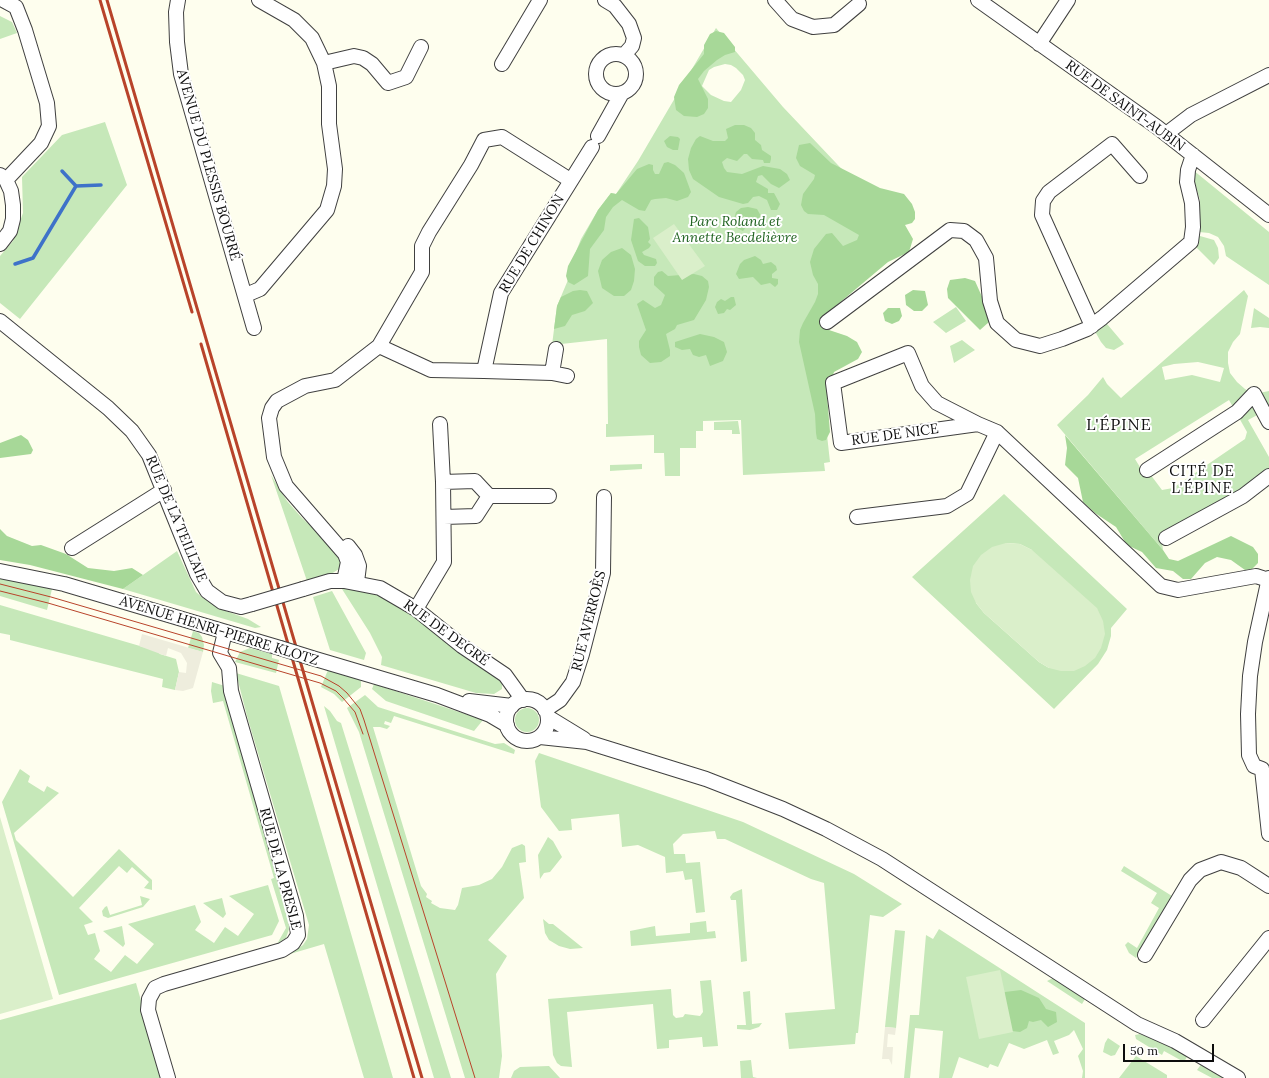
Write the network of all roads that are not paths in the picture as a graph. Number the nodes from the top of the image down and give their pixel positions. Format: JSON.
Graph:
{"nodes":[{"id":1,"x":3,"y":0,"type":"edge"},
{"id":2,"x":178,"y":0,"type":"edge"},
{"id":3,"x":259,"y":0,"type":"edge"},
{"id":4,"x":540,"y":0,"type":"edge"},
{"id":5,"x":605,"y":0,"type":"edge"},
{"id":6,"x":775,"y":0,"type":"edge"},
{"id":7,"x":978,"y":0,"type":"edge"},
{"id":8,"x":1068,"y":0,"type":"edge"},
{"id":9,"x":859,"y":4,"type":"dead end"},
{"id":10,"x":1039,"y":44,"type":"junction"},
{"id":11,"x":421,"y":47,"type":"dead end"},
{"id":12,"x":624,"y":55,"type":"junction"},
{"id":13,"x":324,"y":63,"type":"junction"},
{"id":14,"x":502,"y":64,"type":"dead end"},
{"id":15,"x":1269,"y":75,"type":"edge"},
{"id":16,"x":622,"y":93,"type":"junction"},
{"id":17,"x":1166,"y":134,"type":"junction"},
{"id":18,"x":1193,"y":155,"type":"junction"},
{"id":19,"x":1140,"y":176,"type":"dead end"},
{"id":20,"x":3,"y":178,"type":"edge"},
{"id":21,"x":570,"y":180,"type":"junction"},
{"id":22,"x":1269,"y":215,"type":"edge"},
{"id":23,"x":0,"y":244,"type":"edge"},
{"id":24,"x":246,"y":295,"type":"junction"},
{"id":25,"x":0,"y":321,"type":"edge"},
{"id":26,"x":827,"y":322,"type":"dead end"},
{"id":27,"x":1092,"y":326,"type":"junction"},
{"id":28,"x":254,"y":328,"type":"dead end"},
{"id":29,"x":379,"y":346,"type":"junction"},
{"id":30,"x":556,"y":349,"type":"dead end"},
{"id":31,"x":484,"y":371,"type":"junction"},
{"id":32,"x":552,"y":373,"type":"junction"},
{"id":33,"x":567,"y":376,"type":"dead end"},
{"id":34,"x":1269,"y":422,"type":"edge"},
{"id":35,"x":440,"y":424,"type":"dead end"},
{"id":36,"x":978,"y":424,"type":"junction"},
{"id":37,"x":997,"y":432,"type":"junction"},
{"id":38,"x":1147,"y":470,"type":"dead end"},
{"id":39,"x":1269,"y":476,"type":"edge"},
{"id":40,"x":443,"y":482,"type":"junction"},
{"id":41,"x":164,"y":490,"type":"junction"},
{"id":42,"x":489,"y":496,"type":"junction"},
{"id":43,"x":549,"y":496,"type":"dead end"},
{"id":44,"x":604,"y":497,"type":"dead end"},
{"id":45,"x":444,"y":517,"type":"junction"},
{"id":46,"x":857,"y":517,"type":"dead end"},
{"id":47,"x":321,"y":526,"type":"junction"},
{"id":48,"x":1166,"y":538,"type":"dead end"},
{"id":49,"x":72,"y":548,"type":"dead end"},
{"id":50,"x":0,"y":571,"type":"edge"},
{"id":51,"x":1269,"y":579,"type":"edge"},
{"id":52,"x":350,"y":581,"type":"junction"},
{"id":53,"x":416,"y":609,"type":"junction"},
{"id":54,"x":226,"y":632,"type":"junction"},
{"id":55,"x":437,"y":695,"type":"junction"},
{"id":56,"x":518,"y":703,"type":"junction"},
{"id":57,"x":547,"y":713,"type":"junction"},
{"id":58,"x":507,"y":725,"type":"junction"},
{"id":59,"x":540,"y":737,"type":"junction"},
{"id":60,"x":587,"y":742,"type":"junction"},
{"id":61,"x":1266,"y":767,"type":"edge"},
{"id":62,"x":1269,"y":834,"type":"edge"},
{"id":63,"x":1269,"y":886,"type":"edge"},
{"id":64,"x":1269,"y":938,"type":"edge"},
{"id":65,"x":1145,"y":955,"type":"dead end"},
{"id":66,"x":1203,"y":1020,"type":"dead end"},
{"id":67,"x":168,"y":1078,"type":"edge"},
{"id":68,"x":1238,"y":1078,"type":"edge"}],
"edges":[{"from":1,"to":20,"type":"street"},
{"from":2,"to":24,"type":"street","name":"AVENUE DU PLESSIS BOURRÉ"},
{"from":3,"to":13,"type":"street"},
{"from":4,"to":14,"type":"street"},
{"from":5,"to":12,"type":"street"},
{"from":6,"to":9,"type":"street"},
{"from":7,"to":10,"type":"street","name":"RUE DE SAINT-AUBIN"},
{"from":8,"to":10,"type":"street"},
{"from":10,"to":17,"type":"street","name":"RUE DE SAINT-AUBIN"},
{"from":11,"to":13,"type":"street"},
{"from":12,"to":16,"type":"street"},
{"from":12,"to":16,"type":"street"},
{"from":13,"to":24,"type":"street"},
{"from":15,"to":17,"type":"street"},
{"from":16,"to":21,"type":"street","name":"RUE DE CHINON"},
{"from":17,"to":18,"type":"street","name":"RUE DE SAINT-AUBIN"},
{"from":18,"to":22,"type":"street","name":"RUE DE SAINT-AUBIN"},
{"from":18,"to":27,"type":"street"},
{"from":19,"to":27,"type":"street"},
{"from":20,"to":23,"type":"street"},
{"from":21,"to":29,"type":"street"},
{"from":21,"to":31,"type":"street","name":"RUE DE CHINON"},
{"from":24,"to":28,"type":"street","name":"AVENUE DU PLESSIS BOURRÉ"},
{"from":25,"to":41,"type":"street","name":"RUE DE LA TEILLAIE"},
{"from":26,"to":27,"type":"street"},
{"from":29,"to":31,"type":"street"},
{"from":29,"to":47,"type":"street"},
{"from":30,"to":32,"type":"street"},
{"from":31,"to":32,"type":"street"},
{"from":32,"to":33,"type":"street"},
{"from":34,"to":38,"type":"street"},
{"from":35,"to":40,"type":"street"},
{"from":36,"to":36,"type":"street","name":"RUE DE NICE"},
{"from":36,"to":37,"type":"street","name":"RUE DE NICE"},
{"from":37,"to":46,"type":"street"},
{"from":37,"to":51,"type":"street","name":"RUE DE NICE"},
{"from":39,"to":48,"type":"street"},
{"from":40,"to":42,"type":"street"},
{"from":40,"to":45,"type":"street"},
{"from":41,"to":49,"type":"street"},
{"from":41,"to":52,"type":"street","name":"RUE DE LA TEILLAIE","bridge":true},
{"from":42,"to":43,"type":"street"},
{"from":42,"to":45,"type":"street"},
{"from":44,"to":57,"type":"street","name":"RUE AVERROÈS"},
{"from":45,"to":53,"type":"street"},
{"from":47,"to":52,"type":"street"},
{"from":47,"to":52,"type":"street"},
{"from":50,"to":54,"type":"street","name":"AVENUE HENRI-PIERRE KLOTZ"},
{"from":51,"to":61,"type":"street"},
{"from":52,"to":53,"type":"street","name":"RUE DE DEGRÉ"},
{"from":53,"to":56,"type":"street","name":"RUE DE DEGRÉ"},
{"from":54,"to":55,"type":"street","name":"AVENUE HENRI-PIERRE KLOTZ","bridge":true},
{"from":54,"to":67,"type":"street","name":"RUE DE LA PRESLE"},
{"from":55,"to":56,"type":"street","name":"AVENUE HENRI-PIERRE KLOTZ"},
{"from":55,"to":58,"type":"street","name":"AVENUE HENRI-PIERRE KLOTZ"},
{"from":56,"to":57,"type":"street"},
{"from":56,"to":58,"type":"street"},
{"from":57,"to":59,"type":"street"},
{"from":57,"to":60,"type":"street"},
{"from":58,"to":59,"type":"street"},
{"from":59,"to":60,"type":"street"},
{"from":60,"to":68,"type":"street"},
{"from":61,"to":62,"type":"street"},
{"from":63,"to":65,"type":"street"},
{"from":64,"to":66,"type":"street"}]}
